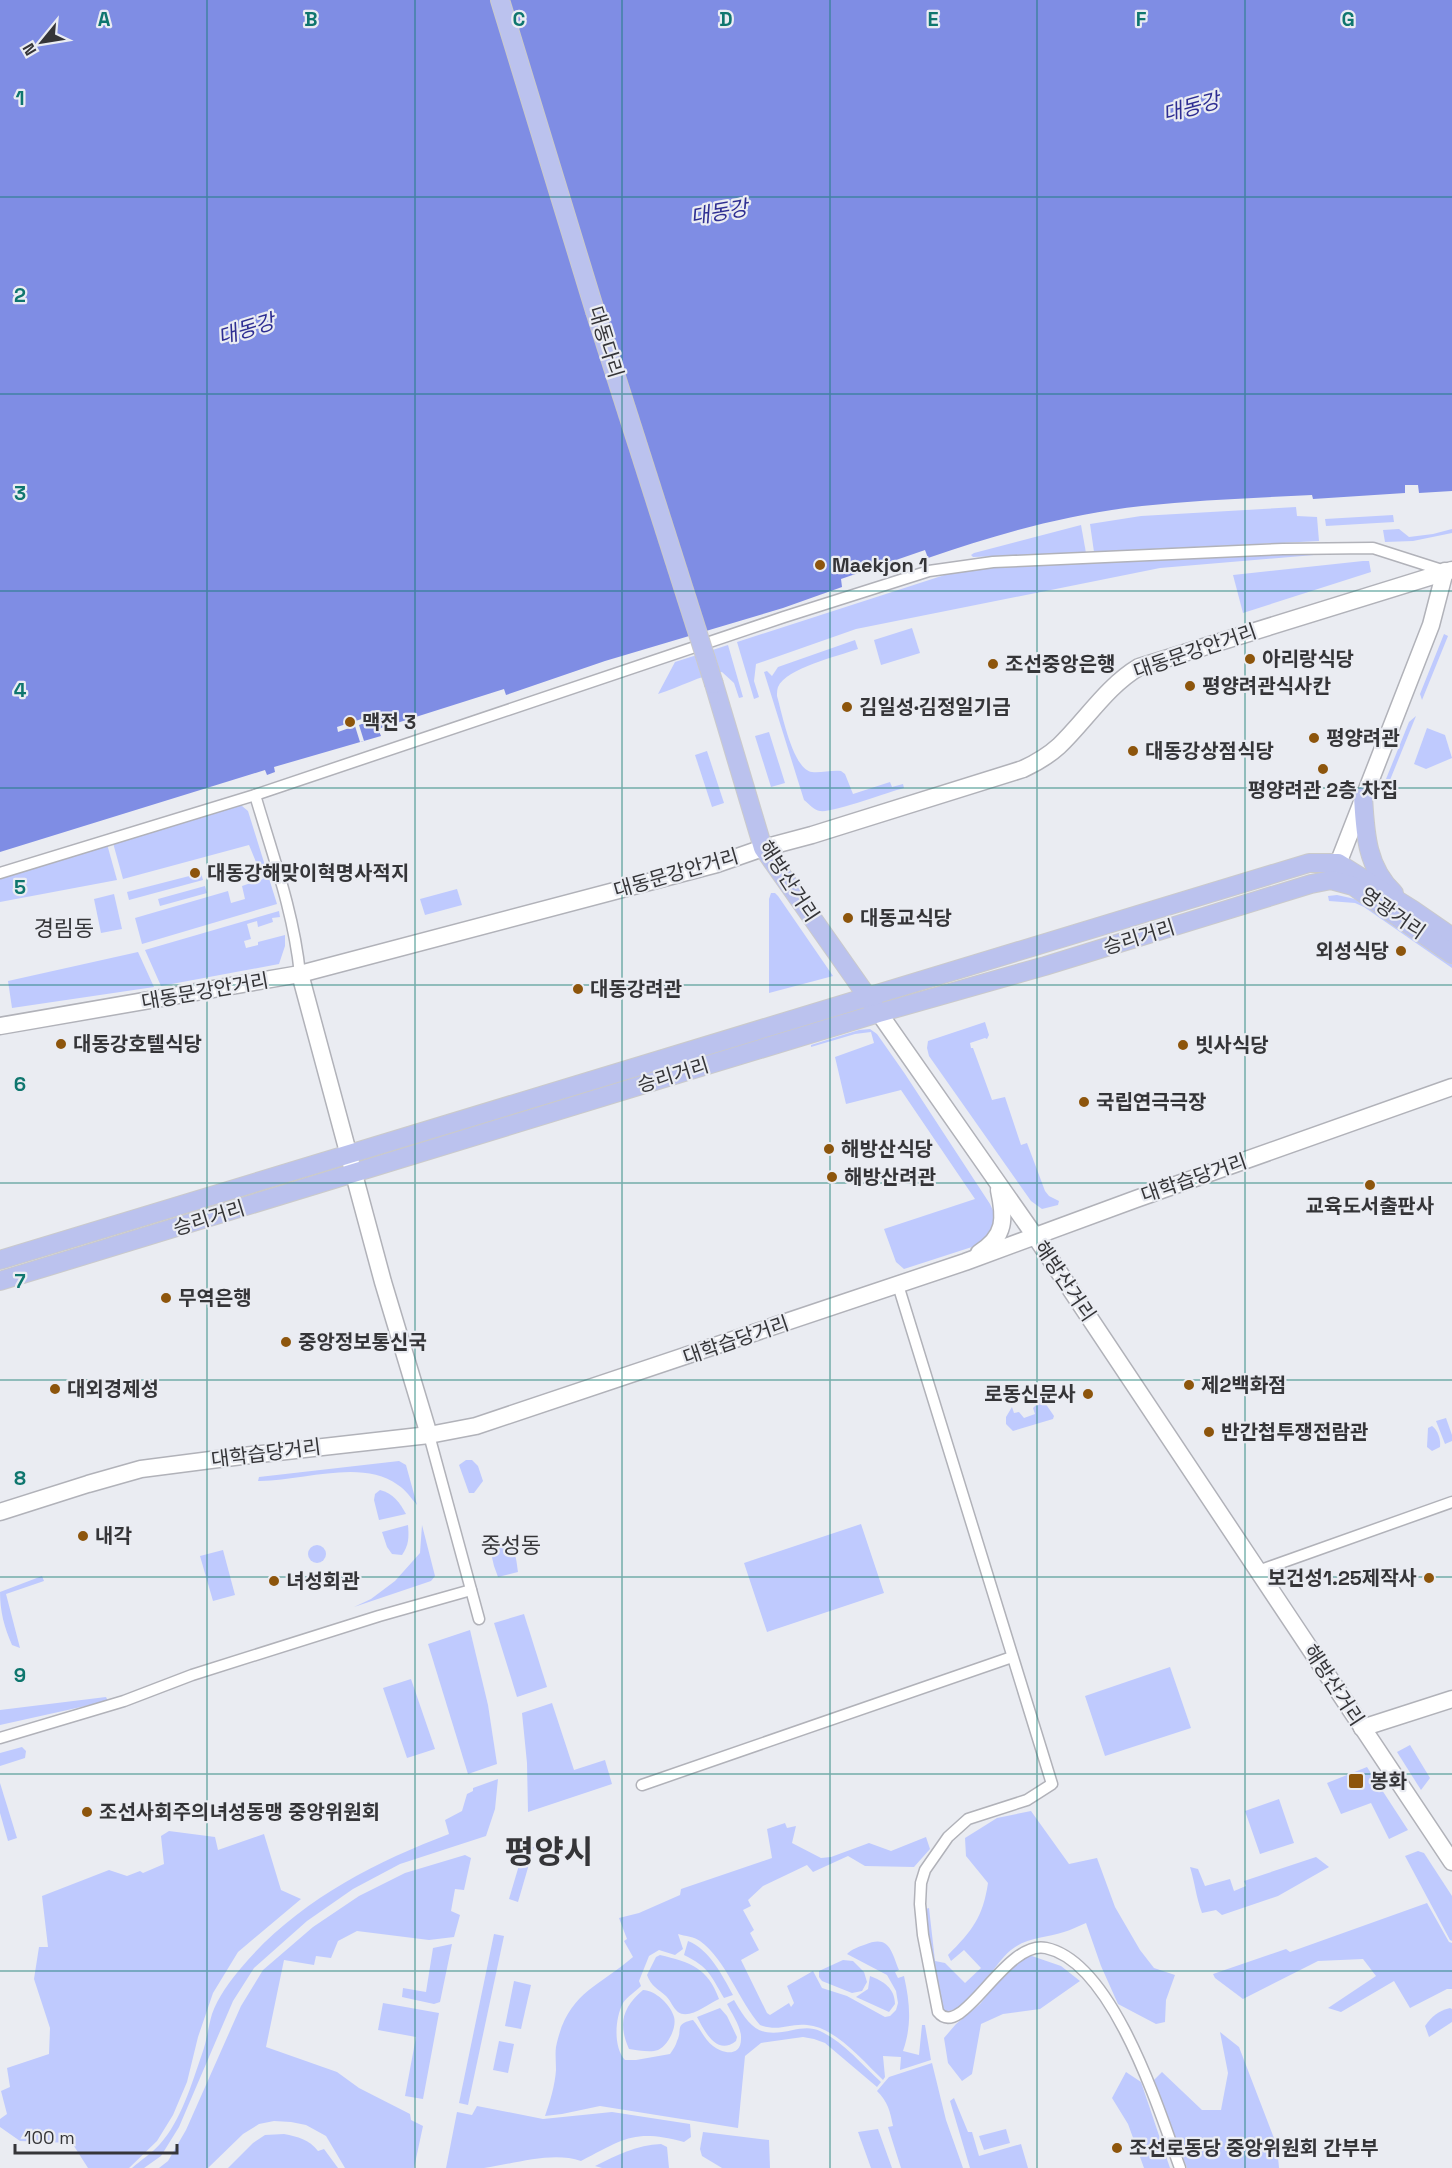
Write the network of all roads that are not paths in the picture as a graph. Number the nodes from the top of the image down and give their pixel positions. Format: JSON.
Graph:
{"nodes":[{"id":1,"x":500,"y":0,"type":"edge"},
{"id":2,"x":1448,"y":570,"type":"edge"},
{"id":3,"x":714,"y":684,"type":"joint"},
{"id":4,"x":255,"y":795,"type":"junction"},
{"id":5,"x":1363,"y":796,"type":"junction"},
{"id":6,"x":763,"y":848,"type":"junction"},
{"id":7,"x":1335,"y":872,"type":"junction"},
{"id":8,"x":0,"y":873,"type":"edge"},
{"id":9,"x":1413,"y":910,"type":"junction"},
{"id":10,"x":1452,"y":937,"type":"edge"},
{"id":11,"x":1452,"y":954,"type":"edge"},
{"id":12,"x":300,"y":974,"type":"junction"},
{"id":13,"x":868,"y":997,"type":"junction"},
{"id":14,"x":879,"y":1013,"type":"junction"},
{"id":15,"x":0,"y":1026,"type":"edge"},
{"id":16,"x":1452,"y":1088,"type":"edge"},
{"id":17,"x":348,"y":1154,"type":"junction"},
{"id":18,"x":353,"y":1173,"type":"junction"},
{"id":19,"x":998,"y":1183,"type":"junction"},
{"id":20,"x":1035,"y":1236,"type":"junction"},
{"id":21,"x":0,"y":1260,"type":"edge"},
{"id":22,"x":965,"y":1263,"type":"junction"},
{"id":23,"x":0,"y":1281,"type":"edge"},
{"id":24,"x":898,"y":1285,"type":"junction"},
{"id":25,"x":429,"y":1435,"type":"junction"},
{"id":26,"x":1452,"y":1502,"type":"edge"},
{"id":27,"x":0,"y":1512,"type":"edge"},
{"id":28,"x":1258,"y":1571,"type":"junction"},
{"id":29,"x":471,"y":1590,"type":"junction"},
{"id":30,"x":479,"y":1619,"type":"dead end"},
{"id":31,"x":1012,"y":1657,"type":"junction"},
{"id":32,"x":1452,"y":1699,"type":"edge"},
{"id":33,"x":1362,"y":1728,"type":"junction"},
{"id":34,"x":0,"y":1738,"type":"edge"},
{"id":35,"x":642,"y":1785,"type":"dead end"},
{"id":36,"x":1452,"y":1862,"type":"edge"},
{"id":37,"x":1180,"y":2168,"type":"edge"}],
"edges":[{"from":1,"to":3,"type":"main road","name":"대동다리","bridge":true},
{"from":2,"to":4,"type":"street"},
{"from":2,"to":5,"type":"main road"},
{"from":2,"to":6,"type":"main road","name":"대동문강안거리"},
{"from":3,"to":6,"type":"main road","name":"해방산거리"},
{"from":4,"to":8,"type":"street"},
{"from":4,"to":12,"type":"street"},
{"from":5,"to":7,"type":"main road"},
{"from":5,"to":9,"type":"main road"},
{"from":6,"to":12,"type":"main road","name":"대동문강안거리"},
{"from":6,"to":13,"type":"main road","name":"해방산거리"},
{"from":7,"to":9,"type":"main road","name":"영광거리"},
{"from":7,"to":11,"type":"main road","name":"영광거리"},
{"from":7,"to":13,"type":"main road","name":"승리거리"},
{"from":7,"to":14,"type":"main road","name":"승리거리"},
{"from":9,"to":10,"type":"main road","name":"영광거리"},
{"from":12,"to":15,"type":"main road","name":"대동문강안거리"},
{"from":12,"to":17,"type":"main road"},
{"from":13,"to":14,"type":"main road","name":"해방산거리"},
{"from":13,"to":17,"type":"main road","name":"승리거리"},
{"from":14,"to":18,"type":"main road","name":"승리거리"},
{"from":14,"to":19,"type":"main road","name":"해방산거리"},
{"from":16,"to":20,"type":"main road","name":"대학습당거리"},
{"from":17,"to":18,"type":"main road"},
{"from":17,"to":21,"type":"main road","name":"승리거리"},
{"from":18,"to":23,"type":"main road","name":"승리거리"},
{"from":18,"to":25,"type":"main road"},
{"from":19,"to":20,"type":"main road","name":"해방산거리"},
{"from":19,"to":22,"type":"main road"},
{"from":20,"to":22,"type":"main road","name":"대학습당거리"},
{"from":20,"to":28,"type":"main road","name":"해방산거리"},
{"from":22,"to":24,"type":"main road","name":"대학습당거리"},
{"from":24,"to":25,"type":"main road","name":"대학습당거리"},
{"from":24,"to":31,"type":"street"},
{"from":25,"to":27,"type":"main road","name":"대학습당거리"},
{"from":25,"to":29,"type":"street"},
{"from":26,"to":28,"type":"street"},
{"from":28,"to":33,"type":"main road","name":"해방산거리"},
{"from":29,"to":30,"type":"street"},
{"from":29,"to":34,"type":"street"},
{"from":31,"to":35,"type":"street"},
{"from":31,"to":37,"type":"street"},
{"from":32,"to":33,"type":"main road"},
{"from":33,"to":36,"type":"main road","name":"해방산거리"}]}
